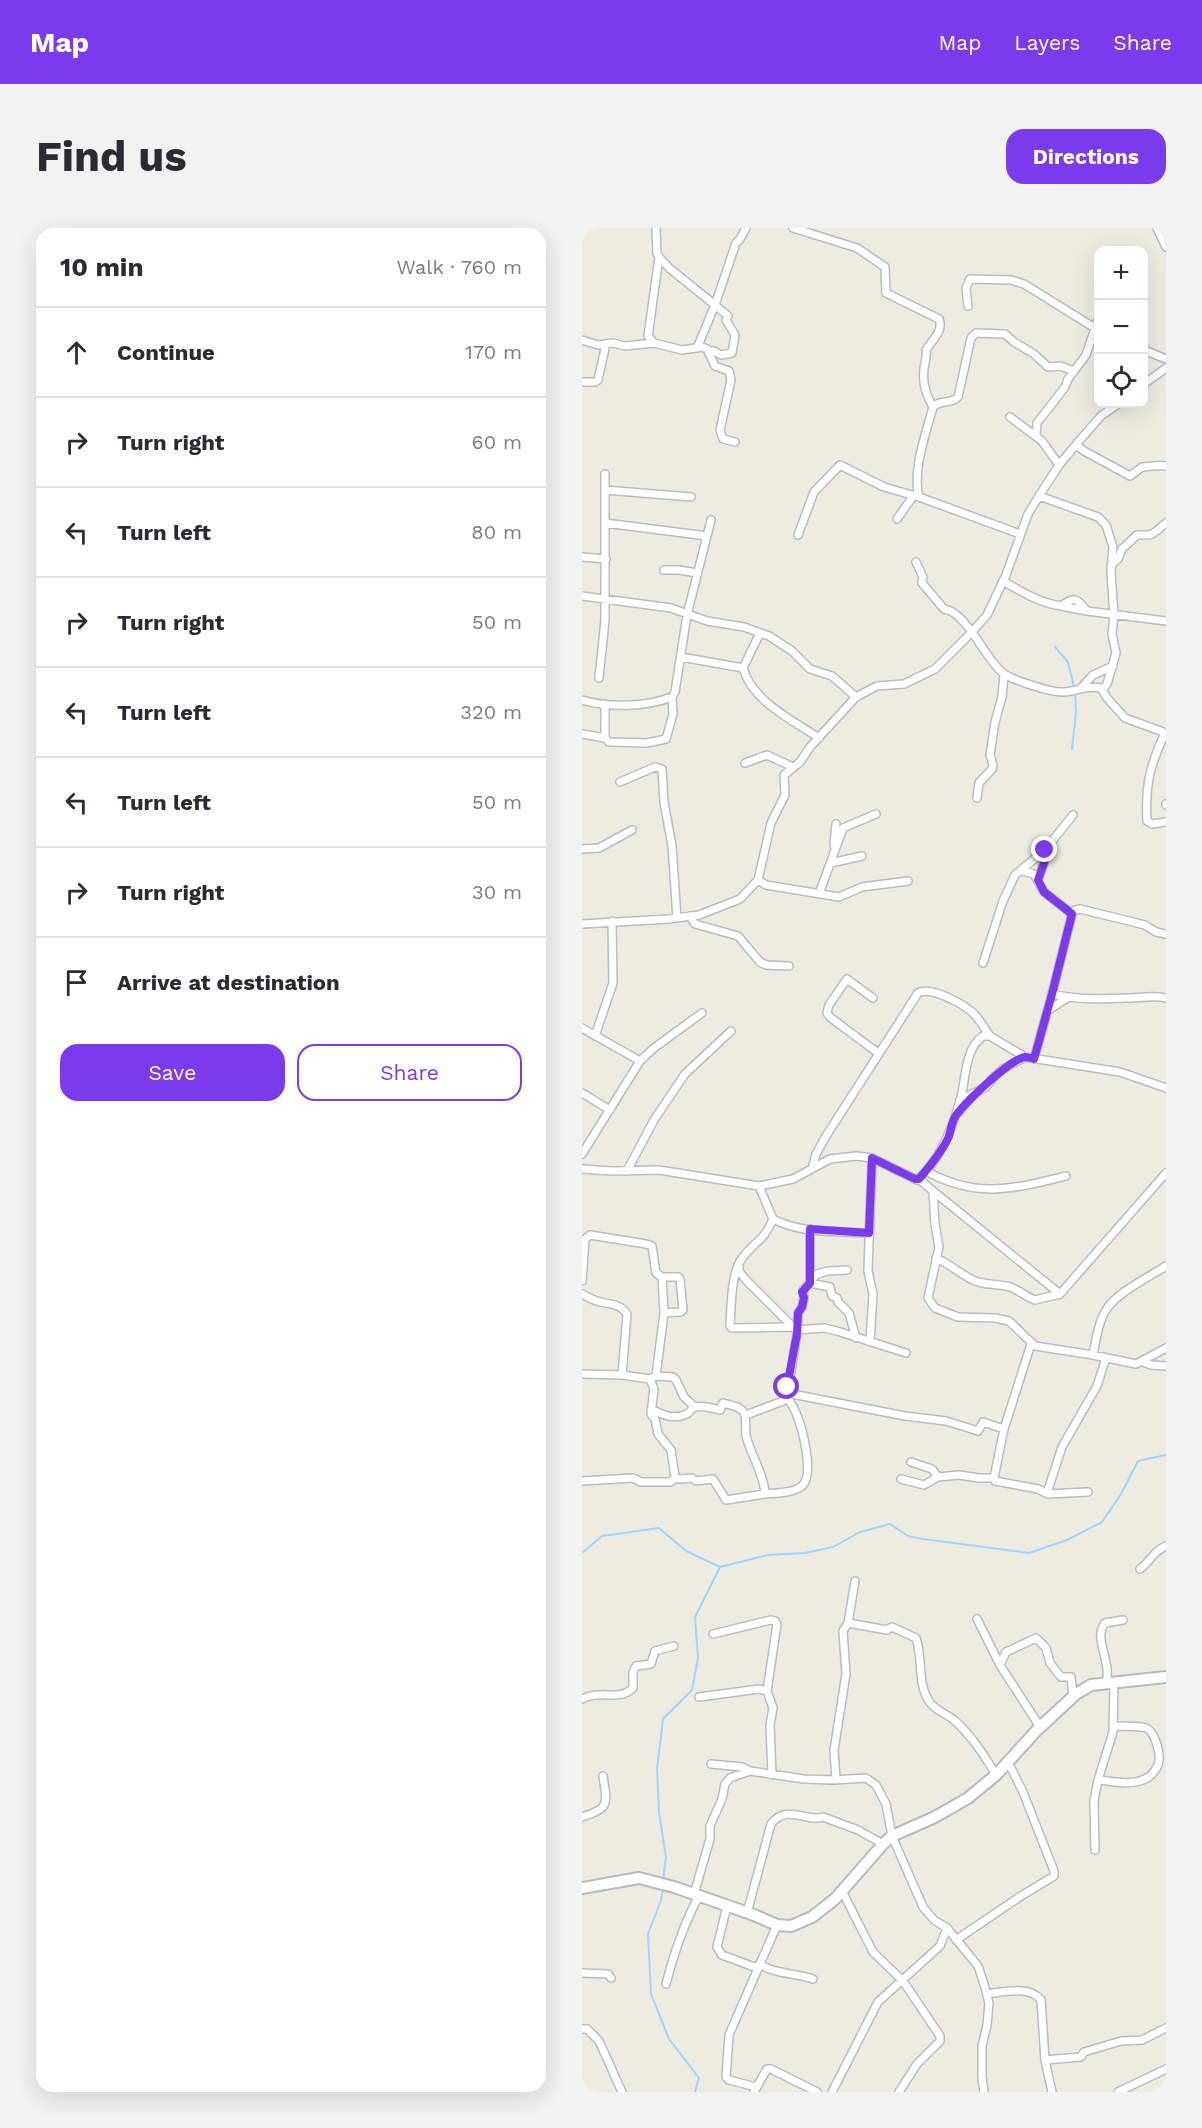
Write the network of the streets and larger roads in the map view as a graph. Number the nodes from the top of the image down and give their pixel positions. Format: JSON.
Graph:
{"nodes":[{"id":1,"x":656,"y":228,"type":"edge"},
{"id":2,"x":746,"y":228,"type":"edge"},
{"id":3,"x":793,"y":228,"type":"edge"},
{"id":4,"x":1157,"y":228,"type":"edge"},
{"id":5,"x":1166,"y":247,"type":"edge"},
{"id":6,"x":659,"y":256,"type":"junction"},
{"id":7,"x":715,"y":304,"type":"junction"},
{"id":8,"x":968,"y":306,"type":"dead end"},
{"id":9,"x":1094,"y":327,"type":"edge"},
{"id":10,"x":1094,"y":336,"type":"edge"},
{"id":11,"x":582,"y":340,"type":"edge"},
{"id":12,"x":654,"y":343,"type":"junction"},
{"id":13,"x":606,"y":344,"type":"junction"},
{"id":14,"x":697,"y":348,"type":"junction"},
{"id":15,"x":709,"y":351,"type":"junction"},
{"id":16,"x":1148,"y":352,"type":"edge"},
{"id":17,"x":1166,"y":359,"type":"edge"},
{"id":18,"x":1166,"y":368,"type":"edge"},
{"id":19,"x":1074,"y":371,"type":"junction"},
{"id":20,"x":1148,"y":381,"type":"edge"},
{"id":21,"x":582,"y":382,"type":"edge"},
{"id":22,"x":933,"y":407,"type":"junction"},
{"id":23,"x":1112,"y":408,"type":"edge"},
{"id":24,"x":1010,"y":417,"type":"dead end"},
{"id":25,"x":1036,"y":436,"type":"junction"},
{"id":26,"x":735,"y":442,"type":"dead end"},
{"id":27,"x":1076,"y":445,"type":"junction"},
{"id":28,"x":1059,"y":465,"type":"junction"},
{"id":29,"x":1166,"y":466,"type":"edge"},
{"id":30,"x":605,"y":474,"type":"dead end"},
{"id":31,"x":605,"y":490,"type":"junction"},
{"id":32,"x":917,"y":496,"type":"junction"},
{"id":33,"x":1039,"y":496,"type":"junction"},
{"id":34,"x":691,"y":497,"type":"dead end"},
{"id":35,"x":897,"y":519,"type":"dead end"},
{"id":36,"x":711,"y":520,"type":"dead end"},
{"id":37,"x":606,"y":523,"type":"junction"},
{"id":38,"x":1166,"y":523,"type":"edge"},
{"id":39,"x":1020,"y":534,"type":"junction"},
{"id":40,"x":798,"y":535,"type":"dead end"},
{"id":41,"x":707,"y":536,"type":"junction"},
{"id":42,"x":582,"y":557,"type":"edge"},
{"id":43,"x":606,"y":559,"type":"junction"},
{"id":44,"x":916,"y":562,"type":"dead end"},
{"id":45,"x":1111,"y":565,"type":"junction"},
{"id":46,"x":664,"y":570,"type":"dead end"},
{"id":47,"x":697,"y":573,"type":"junction"},
{"id":48,"x":1003,"y":581,"type":"junction"},
{"id":49,"x":582,"y":596,"type":"edge"},
{"id":50,"x":606,"y":600,"type":"junction"},
{"id":51,"x":687,"y":615,"type":"junction"},
{"id":52,"x":1114,"y":615,"type":"junction"},
{"id":53,"x":1166,"y":621,"type":"edge"},
{"id":54,"x":972,"y":632,"type":"junction"},
{"id":55,"x":760,"y":633,"type":"junction"},
{"id":56,"x":681,"y":657,"type":"junction"},
{"id":57,"x":1113,"y":666,"type":"junction"},
{"id":58,"x":743,"y":668,"type":"junction"},
{"id":59,"x":1004,"y":674,"type":"junction"},
{"id":60,"x":599,"y":678,"type":"dead end"},
{"id":61,"x":1081,"y":688,"type":"junction"},
{"id":62,"x":1102,"y":690,"type":"junction"},
{"id":63,"x":672,"y":697,"type":"junction"},
{"id":64,"x":856,"y":697,"type":"junction"},
{"id":65,"x":582,"y":700,"type":"edge"},
{"id":66,"x":605,"y":704,"type":"junction"},
{"id":67,"x":1166,"y":733,"type":"edge"},
{"id":68,"x":582,"y":734,"type":"edge"},
{"id":69,"x":605,"y":738,"type":"junction"},
{"id":70,"x":819,"y":738,"type":"junction"},
{"id":71,"x":745,"y":763,"type":"dead end"},
{"id":72,"x":793,"y":767,"type":"junction"},
{"id":73,"x":620,"y":782,"type":"dead end"},
{"id":74,"x":977,"y":798,"type":"dead end"},
{"id":75,"x":876,"y":814,"type":"dead end"},
{"id":76,"x":1073,"y":815,"type":"dead end"},
{"id":77,"x":1166,"y":822,"type":"edge"},
{"id":78,"x":836,"y":824,"type":"dead end"},
{"id":79,"x":632,"y":830,"type":"dead end"},
{"id":80,"x":582,"y":849,"type":"edge"},
{"id":81,"x":1045,"y":850,"type":"junction"},
{"id":82,"x":862,"y":856,"type":"dead end"},
{"id":83,"x":833,"y":859,"type":"junction"},
{"id":84,"x":1022,"y":871,"type":"junction"},
{"id":85,"x":758,"y":880,"type":"junction"},
{"id":86,"x":1038,"y":880,"type":"junction"},
{"id":87,"x":908,"y":881,"type":"dead end"},
{"id":88,"x":819,"y":894,"type":"junction"},
{"id":89,"x":1072,"y":914,"type":"junction"},
{"id":90,"x":690,"y":916,"type":"junction"},
{"id":91,"x":677,"y":918,"type":"junction"},
{"id":92,"x":612,"y":921,"type":"junction"},
{"id":93,"x":582,"y":924,"type":"edge"},
{"id":94,"x":1166,"y":934,"type":"edge"},
{"id":95,"x":983,"y":963,"type":"dead end"},
{"id":96,"x":789,"y":966,"type":"dead end"},
{"id":97,"x":1052,"y":994,"type":"junction"},
{"id":98,"x":873,"y":998,"type":"dead end"},
{"id":99,"x":1067,"y":998,"type":"junction"},
{"id":100,"x":1166,"y":998,"type":"edge"},
{"id":101,"x":1047,"y":1011,"type":"junction"},
{"id":102,"x":702,"y":1013,"type":"dead end"},
{"id":103,"x":582,"y":1028,"type":"edge"},
{"id":104,"x":731,"y":1031,"type":"dead end"},
{"id":105,"x":595,"y":1036,"type":"junction"},
{"id":106,"x":990,"y":1036,"type":"junction"},
{"id":107,"x":878,"y":1053,"type":"junction"},
{"id":108,"x":1025,"y":1057,"type":"junction"},
{"id":109,"x":1034,"y":1059,"type":"junction"},
{"id":110,"x":640,"y":1061,"type":"junction"},
{"id":111,"x":1166,"y":1088,"type":"edge"},
{"id":112,"x":582,"y":1093,"type":"edge"},
{"id":113,"x":974,"y":1094,"type":"junction"},
{"id":114,"x":960,"y":1100,"type":"junction"},
{"id":115,"x":610,"y":1110,"type":"junction"},
{"id":116,"x":955,"y":1116,"type":"junction"},
{"id":117,"x":582,"y":1154,"type":"edge"},
{"id":118,"x":872,"y":1158,"type":"junction"},
{"id":119,"x":582,"y":1169,"type":"edge"},
{"id":120,"x":812,"y":1169,"type":"junction"},
{"id":121,"x":627,"y":1171,"type":"junction"},
{"id":122,"x":926,"y":1171,"type":"junction"},
{"id":123,"x":1166,"y":1173,"type":"edge"},
{"id":124,"x":1066,"y":1176,"type":"dead end"},
{"id":125,"x":919,"y":1179,"type":"junction"},
{"id":126,"x":759,"y":1186,"type":"junction"},
{"id":127,"x":933,"y":1191,"type":"junction"},
{"id":128,"x":773,"y":1219,"type":"junction"},
{"id":129,"x":810,"y":1229,"type":"junction"},
{"id":130,"x":869,"y":1233,"type":"junction"},
{"id":131,"x":584,"y":1239,"type":"edge"},
{"id":132,"x":936,"y":1258,"type":"junction"},
{"id":133,"x":739,"y":1265,"type":"junction"},
{"id":134,"x":1166,"y":1266,"type":"edge"},
{"id":135,"x":847,"y":1270,"type":"dead end"},
{"id":136,"x":662,"y":1277,"type":"junction"},
{"id":137,"x":582,"y":1281,"type":"edge"},
{"id":138,"x":810,"y":1283,"type":"junction"},
{"id":139,"x":582,"y":1294,"type":"edge"},
{"id":140,"x":1060,"y":1294,"type":"junction"},
{"id":141,"x":664,"y":1313,"type":"junction"},
{"id":142,"x":794,"y":1328,"type":"junction"},
{"id":143,"x":856,"y":1338,"type":"junction"},
{"id":144,"x":870,"y":1342,"type":"junction"},
{"id":145,"x":1031,"y":1344,"type":"junction"},
{"id":146,"x":1166,"y":1348,"type":"edge"},
{"id":147,"x":906,"y":1353,"type":"dead end"},
{"id":148,"x":1093,"y":1355,"type":"junction"},
{"id":149,"x":1106,"y":1358,"type":"junction"},
{"id":150,"x":1143,"y":1362,"type":"junction"},
{"id":151,"x":1166,"y":1366,"type":"edge"},
{"id":152,"x":582,"y":1374,"type":"edge"},
{"id":153,"x":622,"y":1375,"type":"junction"},
{"id":154,"x":653,"y":1378,"type":"junction"},
{"id":155,"x":788,"y":1394,"type":"junction"},
{"id":156,"x":695,"y":1407,"type":"junction"},
{"id":157,"x":651,"y":1409,"type":"junction"},
{"id":158,"x":746,"y":1415,"type":"junction"},
{"id":159,"x":1004,"y":1429,"type":"junction"},
{"id":160,"x":911,"y":1462,"type":"dead end"},
{"id":161,"x":676,"y":1478,"type":"junction"},
{"id":162,"x":938,"y":1478,"type":"junction"},
{"id":163,"x":994,"y":1478,"type":"junction"},
{"id":164,"x":901,"y":1479,"type":"dead end"},
{"id":165,"x":582,"y":1481,"type":"edge"},
{"id":166,"x":1088,"y":1492,"type":"dead end"},
{"id":167,"x":1047,"y":1493,"type":"junction"},
{"id":168,"x":765,"y":1494,"type":"junction"},
{"id":169,"x":1166,"y":1546,"type":"edge"},
{"id":170,"x":1140,"y":1569,"type":"dead end"},
{"id":171,"x":855,"y":1581,"type":"dead end"},
{"id":172,"x":977,"y":1619,"type":"dead end"},
{"id":173,"x":1123,"y":1620,"type":"dead end"},
{"id":174,"x":848,"y":1623,"type":"junction"},
{"id":175,"x":713,"y":1635,"type":"dead end"},
{"id":176,"x":674,"y":1646,"type":"dead end"},
{"id":177,"x":1000,"y":1665,"type":"junction"},
{"id":178,"x":1166,"y":1677,"type":"edge"},
{"id":179,"x":1110,"y":1683,"type":"junction"},
{"id":180,"x":767,"y":1692,"type":"junction"},
{"id":181,"x":1073,"y":1696,"type":"junction"},
{"id":182,"x":699,"y":1697,"type":"dead end"},
{"id":183,"x":582,"y":1699,"type":"edge"},
{"id":184,"x":1113,"y":1726,"type":"junction"},
{"id":185,"x":1040,"y":1727,"type":"junction"},
{"id":186,"x":1008,"y":1762,"type":"junction"},
{"id":187,"x":711,"y":1764,"type":"dead end"},
{"id":188,"x":750,"y":1771,"type":"junction"},
{"id":189,"x":772,"y":1775,"type":"junction"},
{"id":190,"x":996,"y":1775,"type":"junction"},
{"id":191,"x":603,"y":1776,"type":"dead end"},
{"id":192,"x":836,"y":1780,"type":"junction"},
{"id":193,"x":1098,"y":1780,"type":"junction"},
{"id":194,"x":582,"y":1817,"type":"edge"},
{"id":195,"x":892,"y":1836,"type":"junction"},
{"id":196,"x":883,"y":1844,"type":"junction"},
{"id":197,"x":1095,"y":1850,"type":"dead end"},
{"id":198,"x":582,"y":1888,"type":"edge"},
{"id":199,"x":842,"y":1891,"type":"junction"},
{"id":200,"x":696,"y":1895,"type":"junction"},
{"id":201,"x":727,"y":1906,"type":"junction"},
{"id":202,"x":747,"y":1913,"type":"junction"},
{"id":203,"x":777,"y":1925,"type":"junction"},
{"id":204,"x":947,"y":1928,"type":"junction"},
{"id":205,"x":957,"y":1940,"type":"junction"},
{"id":206,"x":758,"y":1966,"type":"junction"},
{"id":207,"x":582,"y":1973,"type":"edge"},
{"id":208,"x":611,"y":1978,"type":"dead end"},
{"id":209,"x":813,"y":1979,"type":"dead end"},
{"id":210,"x":903,"y":1981,"type":"junction"},
{"id":211,"x":666,"y":1984,"type":"dead end"},
{"id":212,"x":987,"y":1994,"type":"junction"},
{"id":213,"x":1166,"y":2028,"type":"edge"},
{"id":214,"x":582,"y":2029,"type":"edge"},
{"id":215,"x":1045,"y":2060,"type":"junction"},
{"id":216,"x":1166,"y":2069,"type":"edge"},
{"id":217,"x":755,"y":2089,"type":"edge"},
{"id":218,"x":622,"y":2092,"type":"edge"},
{"id":219,"x":817,"y":2092,"type":"edge"},
{"id":220,"x":832,"y":2092,"type":"edge"},
{"id":221,"x":899,"y":2092,"type":"edge"},
{"id":222,"x":984,"y":2092,"type":"edge"},
{"id":223,"x":1052,"y":2092,"type":"edge"},
{"id":224,"x":1118,"y":2092,"type":"edge"}],
"edges":[{"from":1,"to":6,"type":"street"},
{"from":2,"to":7,"type":"street"},
{"from":3,"to":22,"type":"street"},
{"from":4,"to":5,"type":"street"},
{"from":6,"to":7,"type":"street"},
{"from":6,"to":12,"type":"street"},
{"from":7,"to":14,"type":"street"},
{"from":7,"to":15,"type":"street"},
{"from":8,"to":9,"type":"street"},
{"from":10,"to":19,"type":"street"},
{"from":11,"to":13,"type":"street"},
{"from":12,"to":13,"type":"street"},
{"from":12,"to":14,"type":"street"},
{"from":13,"to":21,"type":"street"},
{"from":14,"to":15,"type":"street"},
{"from":15,"to":26,"type":"street"},
{"from":16,"to":17,"type":"street"},
{"from":18,"to":20,"type":"street"},
{"from":19,"to":22,"type":"street"},
{"from":19,"to":25,"type":"street"},
{"from":22,"to":32,"type":"street"},
{"from":23,"to":27,"type":"street"},
{"from":24,"to":25,"type":"street"},
{"from":25,"to":28,"type":"street"},
{"from":27,"to":28,"type":"street"},
{"from":27,"to":29,"type":"street"},
{"from":28,"to":33,"type":"street"},
{"from":30,"to":31,"type":"street"},
{"from":31,"to":34,"type":"street"},
{"from":31,"to":37,"type":"street"},
{"from":32,"to":35,"type":"street"},
{"from":32,"to":39,"type":"street"},
{"from":32,"to":40,"type":"street"},
{"from":33,"to":39,"type":"street"},
{"from":33,"to":45,"type":"street"},
{"from":36,"to":41,"type":"street"},
{"from":37,"to":41,"type":"street"},
{"from":37,"to":43,"type":"street"},
{"from":38,"to":45,"type":"street"},
{"from":39,"to":48,"type":"street"},
{"from":41,"to":47,"type":"street"},
{"from":42,"to":43,"type":"street"},
{"from":43,"to":50,"type":"street"},
{"from":44,"to":54,"type":"street"},
{"from":45,"to":52,"type":"street"},
{"from":46,"to":47,"type":"street"},
{"from":47,"to":51,"type":"street"},
{"from":48,"to":52,"type":"street"},
{"from":48,"to":54,"type":"street"},
{"from":49,"to":50,"type":"street"},
{"from":50,"to":51,"type":"street"},
{"from":50,"to":60,"type":"street"},
{"from":51,"to":55,"type":"street"},
{"from":51,"to":56,"type":"street"},
{"from":52,"to":53,"type":"street"},
{"from":52,"to":57,"type":"street"},
{"from":54,"to":59,"type":"street"},
{"from":54,"to":64,"type":"street"},
{"from":55,"to":58,"type":"street"},
{"from":55,"to":64,"type":"street"},
{"from":56,"to":58,"type":"street"},
{"from":56,"to":63,"type":"street"},
{"from":57,"to":61,"type":"street"},
{"from":57,"to":62,"type":"street"},
{"from":58,"to":70,"type":"street"},
{"from":59,"to":61,"type":"street"},
{"from":59,"to":74,"type":"street"},
{"from":61,"to":62,"type":"street"},
{"from":62,"to":67,"type":"street"},
{"from":63,"to":66,"type":"street"},
{"from":63,"to":69,"type":"street"},
{"from":64,"to":70,"type":"street"},
{"from":65,"to":66,"type":"street"},
{"from":66,"to":69,"type":"street"},
{"from":67,"to":77,"type":"street"},
{"from":68,"to":69,"type":"street"},
{"from":70,"to":72,"type":"street"},
{"from":71,"to":72,"type":"street"},
{"from":72,"to":85,"type":"street"},
{"from":73,"to":91,"type":"street"},
{"from":75,"to":83,"type":"street"},
{"from":76,"to":81,"type":"street"},
{"from":78,"to":83,"type":"street"},
{"from":79,"to":80,"type":"street"},
{"from":81,"to":84,"type":"street"},
{"from":81,"to":86,"type":"street"},
{"from":82,"to":83,"type":"street"},
{"from":83,"to":88,"type":"street"},
{"from":84,"to":86,"type":"street"},
{"from":84,"to":95,"type":"street"},
{"from":85,"to":88,"type":"street"},
{"from":85,"to":90,"type":"street"},
{"from":86,"to":89,"type":"street"},
{"from":87,"to":88,"type":"street"},
{"from":89,"to":94,"type":"street"},
{"from":89,"to":97,"type":"street"},
{"from":90,"to":91,"type":"street"},
{"from":90,"to":96,"type":"street"},
{"from":91,"to":92,"type":"street"},
{"from":92,"to":93,"type":"street"},
{"from":92,"to":105,"type":"street"},
{"from":97,"to":99,"type":"street"},
{"from":97,"to":101,"type":"street"},
{"from":98,"to":107,"type":"street"},
{"from":99,"to":100,"type":"street"},
{"from":99,"to":101,"type":"street"},
{"from":101,"to":109,"type":"street"},
{"from":102,"to":110,"type":"street"},
{"from":103,"to":105,"type":"street"},
{"from":104,"to":121,"type":"street"},
{"from":105,"to":110,"type":"street"},
{"from":106,"to":107,"type":"street"},
{"from":106,"to":108,"type":"street"},
{"from":106,"to":114,"type":"street"},
{"from":107,"to":120,"type":"street"},
{"from":108,"to":109,"type":"street"},
{"from":108,"to":113,"type":"street"},
{"from":109,"to":111,"type":"street"},
{"from":110,"to":115,"type":"street"},
{"from":112,"to":115,"type":"street"},
{"from":113,"to":114,"type":"street"},
{"from":113,"to":116,"type":"street"},
{"from":114,"to":116,"type":"street"},
{"from":115,"to":117,"type":"street"},
{"from":116,"to":122,"type":"street"},
{"from":118,"to":120,"type":"street"},
{"from":118,"to":125,"type":"street"},
{"from":118,"to":130,"type":"street"},
{"from":119,"to":121,"type":"street"},
{"from":120,"to":126,"type":"street"},
{"from":121,"to":126,"type":"street"},
{"from":122,"to":124,"type":"street"},
{"from":122,"to":125,"type":"street"},
{"from":123,"to":140,"type":"street"},
{"from":125,"to":127,"type":"street"},
{"from":126,"to":128,"type":"street"},
{"from":127,"to":132,"type":"street"},
{"from":127,"to":140,"type":"street"},
{"from":128,"to":129,"type":"street"},
{"from":128,"to":133,"type":"street"},
{"from":129,"to":130,"type":"street"},
{"from":129,"to":138,"type":"street"},
{"from":130,"to":144,"type":"street"},
{"from":131,"to":136,"type":"street"},
{"from":131,"to":137,"type":"street"},
{"from":132,"to":140,"type":"street"},
{"from":132,"to":145,"type":"street"},
{"from":133,"to":142,"type":"street"},
{"from":133,"to":142,"type":"street"},
{"from":134,"to":148,"type":"street"},
{"from":135,"to":138,"type":"street"},
{"from":136,"to":141,"type":"street"},
{"from":136,"to":141,"type":"street"},
{"from":138,"to":142,"type":"street"},
{"from":138,"to":143,"type":"street"},
{"from":139,"to":153,"type":"street"},
{"from":141,"to":154,"type":"street"},
{"from":142,"to":143,"type":"street"},
{"from":142,"to":155,"type":"street"},
{"from":143,"to":144,"type":"street"},
{"from":144,"to":147,"type":"street"},
{"from":145,"to":148,"type":"street"},
{"from":145,"to":159,"type":"street"},
{"from":146,"to":150,"type":"street"},
{"from":148,"to":149,"type":"street"},
{"from":149,"to":150,"type":"street"},
{"from":149,"to":167,"type":"street"},
{"from":150,"to":151,"type":"street"},
{"from":152,"to":153,"type":"street"},
{"from":153,"to":154,"type":"street"},
{"from":154,"to":156,"type":"street"},
{"from":154,"to":157,"type":"street"},
{"from":155,"to":158,"type":"street"},
{"from":155,"to":159,"type":"street"},
{"from":155,"to":168,"type":"street"},
{"from":156,"to":157,"type":"street"},
{"from":156,"to":158,"type":"street"},
{"from":157,"to":161,"type":"street"},
{"from":158,"to":168,"type":"street"},
{"from":159,"to":163,"type":"street"},
{"from":160,"to":162,"type":"street"},
{"from":161,"to":165,"type":"street"},
{"from":161,"to":168,"type":"street"},
{"from":162,"to":163,"type":"street"},
{"from":162,"to":164,"type":"street"},
{"from":163,"to":167,"type":"street"},
{"from":166,"to":167,"type":"street"},
{"from":169,"to":170,"type":"street"},
{"from":171,"to":174,"type":"street"},
{"from":172,"to":177,"type":"street"},
{"from":173,"to":179,"type":"street"},
{"from":174,"to":190,"type":"street"},
{"from":174,"to":192,"type":"street"},
{"from":175,"to":180,"type":"street"},
{"from":176,"to":183,"type":"street"},
{"from":177,"to":181,"type":"street"},
{"from":177,"to":185,"type":"street"},
{"from":178,"to":179,"type":"street"},
{"from":179,"to":181,"type":"street"},
{"from":179,"to":184,"type":"street"},
{"from":180,"to":182,"type":"street"},
{"from":180,"to":189,"type":"street"},
{"from":181,"to":185,"type":"street"},
{"from":184,"to":193,"type":"street"},
{"from":184,"to":193,"type":"street"},
{"from":185,"to":186,"type":"street"},
{"from":186,"to":190,"type":"street"},
{"from":186,"to":205,"type":"street"},
{"from":187,"to":188,"type":"street"},
{"from":188,"to":189,"type":"street"},
{"from":188,"to":200,"type":"street"},
{"from":189,"to":192,"type":"street"},
{"from":190,"to":195,"type":"street"},
{"from":191,"to":194,"type":"street"},
{"from":192,"to":195,"type":"street"},
{"from":193,"to":197,"type":"street"},
{"from":195,"to":196,"type":"street"},
{"from":195,"to":204,"type":"street"},
{"from":196,"to":199,"type":"street"},
{"from":196,"to":202,"type":"street"},
{"from":198,"to":200,"type":"street"},
{"from":199,"to":203,"type":"street"},
{"from":199,"to":210,"type":"street"},
{"from":200,"to":201,"type":"street"},
{"from":200,"to":211,"type":"street"},
{"from":201,"to":202,"type":"street"},
{"from":201,"to":206,"type":"street"},
{"from":202,"to":203,"type":"street"},
{"from":203,"to":206,"type":"street"},
{"from":204,"to":205,"type":"street"},
{"from":204,"to":210,"type":"street"},
{"from":205,"to":212,"type":"street"},
{"from":206,"to":209,"type":"street"},
{"from":206,"to":217,"type":"street"},
{"from":207,"to":208,"type":"street"},
{"from":210,"to":220,"type":"street"},
{"from":210,"to":221,"type":"street"},
{"from":212,"to":215,"type":"street"},
{"from":212,"to":222,"type":"street"},
{"from":213,"to":215,"type":"street"},
{"from":214,"to":218,"type":"street"},
{"from":215,"to":223,"type":"street"},
{"from":216,"to":224,"type":"street"},
{"from":217,"to":219,"type":"street"}]}
